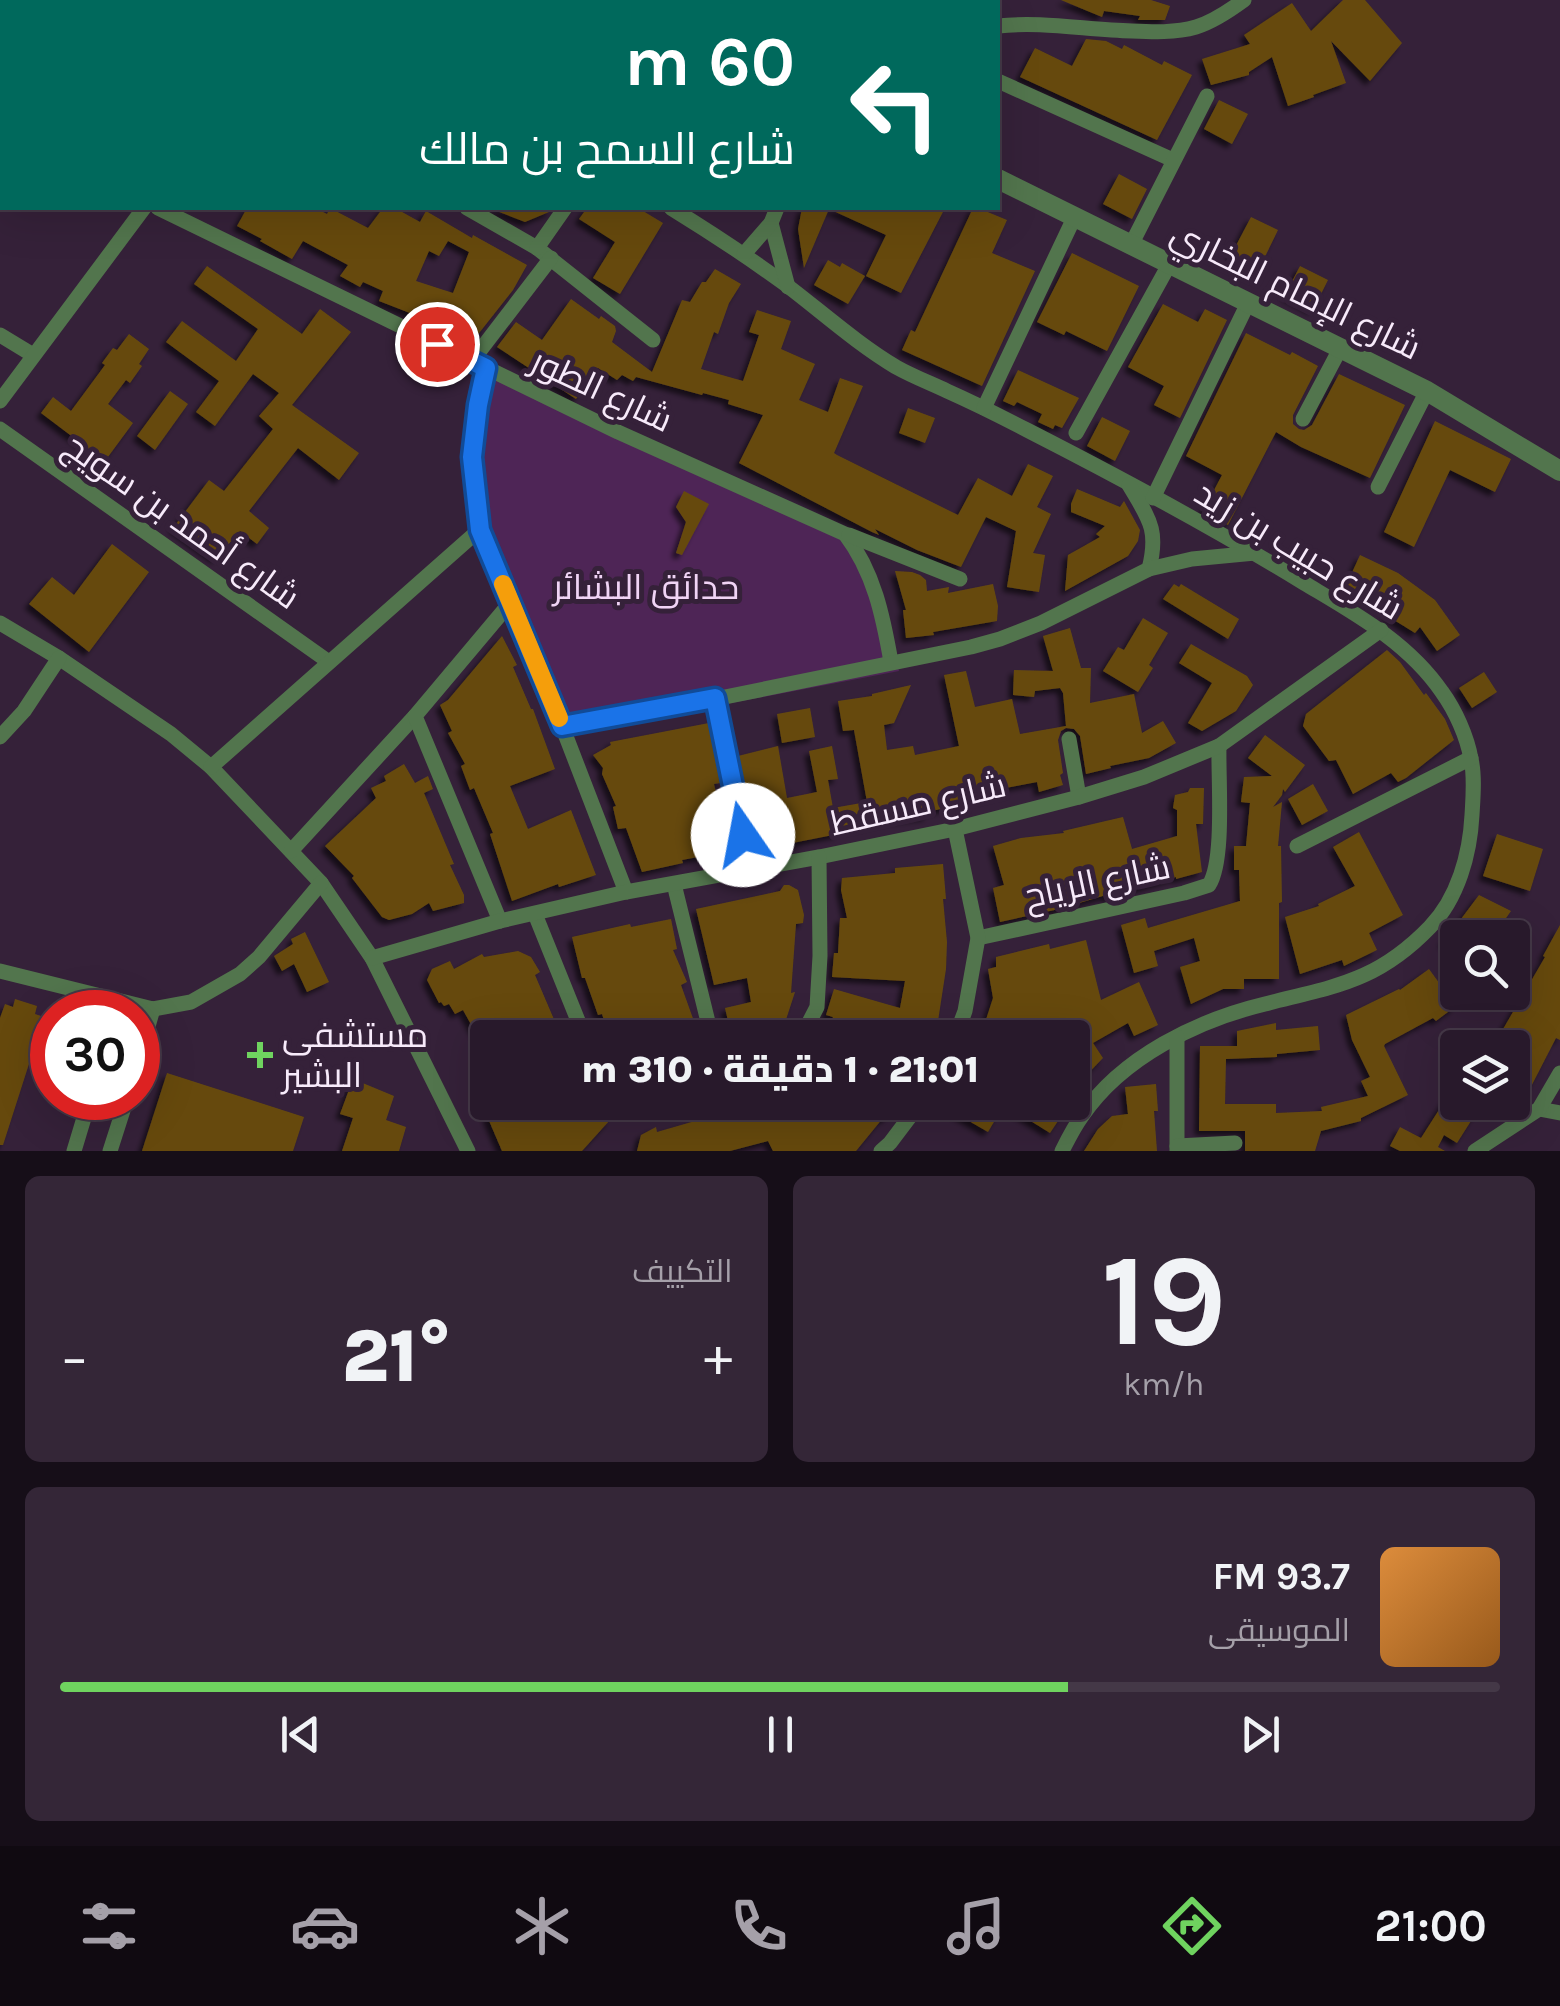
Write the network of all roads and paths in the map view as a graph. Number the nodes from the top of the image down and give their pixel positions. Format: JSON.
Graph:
{"nodes":[{"id":1,"x":1244,"y":0,"type":"edge"},
{"id":2,"x":1000,"y":26,"type":"edge"},
{"id":3,"x":1000,"y":83,"type":"edge"},
{"id":4,"x":1207,"y":96,"type":"dead end"},
{"id":5,"x":1173,"y":160,"type":"junction"},
{"id":6,"x":1000,"y":180,"type":"edge"},
{"id":7,"x":143,"y":210,"type":"edge"},
{"id":8,"x":162,"y":210,"type":"edge"},
{"id":9,"x":471,"y":210,"type":"edge"},
{"id":10,"x":564,"y":210,"type":"edge"},
{"id":11,"x":674,"y":210,"type":"edge"},
{"id":12,"x":774,"y":215,"type":"edge"},
{"id":13,"x":1074,"y":218,"type":"junction"},
{"id":14,"x":1131,"y":245,"type":"junction"},
{"id":15,"x":537,"y":248,"type":"junction"},
{"id":16,"x":744,"y":254,"type":"junction"},
{"id":17,"x":551,"y":258,"type":"junction"},
{"id":18,"x":1170,"y":262,"type":"junction"},
{"id":19,"x":788,"y":286,"type":"junction"},
{"id":20,"x":1249,"y":302,"type":"junction"},
{"id":21,"x":0,"y":335,"type":"edge"},
{"id":22,"x":653,"y":340,"type":"dead end"},
{"id":23,"x":1342,"y":348,"type":"junction"},
{"id":24,"x":34,"y":355,"type":"junction"},
{"id":25,"x":479,"y":364,"type":"junction"},
{"id":26,"x":1426,"y":391,"type":"junction"},
{"id":27,"x":0,"y":401,"type":"edge"},
{"id":28,"x":984,"y":408,"type":"junction"},
{"id":29,"x":1303,"y":419,"type":"dead end"},
{"id":30,"x":0,"y":429,"type":"edge"},
{"id":31,"x":1076,"y":433,"type":"dead end"},
{"id":32,"x":1560,"y":471,"type":"edge"},
{"id":33,"x":1128,"y":484,"type":"junction"},
{"id":34,"x":1378,"y":486,"type":"dead end"},
{"id":35,"x":1153,"y":498,"type":"junction"},
{"id":36,"x":480,"y":530,"type":"junction"},
{"id":37,"x":845,"y":534,"type":"junction"},
{"id":38,"x":1255,"y":553,"type":"junction"},
{"id":39,"x":1149,"y":570,"type":"junction"},
{"id":40,"x":960,"y":579,"type":"dead end"},
{"id":41,"x":510,"y":603,"type":"junction"},
{"id":42,"x":0,"y":623,"type":"edge"},
{"id":43,"x":1381,"y":630,"type":"junction"},
{"id":44,"x":59,"y":658,"type":"junction"},
{"id":45,"x":329,"y":662,"type":"junction"},
{"id":46,"x":891,"y":662,"type":"junction"},
{"id":47,"x":715,"y":698,"type":"junction"},
{"id":48,"x":414,"y":716,"type":"junction"},
{"id":49,"x":562,"y":726,"type":"junction"},
{"id":50,"x":0,"y":737,"type":"edge"},
{"id":51,"x":1069,"y":739,"type":"dead end"},
{"id":52,"x":1218,"y":746,"type":"junction"},
{"id":53,"x":1472,"y":758,"type":"junction"},
{"id":54,"x":211,"y":767,"type":"junction"},
{"id":55,"x":1078,"y":797,"type":"junction"},
{"id":56,"x":956,"y":829,"type":"junction"},
{"id":57,"x":1297,"y":846,"type":"dead end"},
{"id":58,"x":291,"y":851,"type":"junction"},
{"id":59,"x":819,"y":857,"type":"junction"},
{"id":60,"x":750,"y":869,"type":"junction"},
{"id":61,"x":321,"y":883,"type":"junction"},
{"id":62,"x":674,"y":884,"type":"junction"},
{"id":63,"x":626,"y":892,"type":"junction"},
{"id":64,"x":536,"y":914,"type":"junction"},
{"id":65,"x":500,"y":921,"type":"junction"},
{"id":66,"x":978,"y":938,"type":"junction"},
{"id":67,"x":372,"y":958,"type":"junction"},
{"id":68,"x":0,"y":972,"type":"edge"},
{"id":69,"x":62,"y":990,"type":"edge"},
{"id":70,"x":160,"y":1008,"type":"edge"},
{"id":71,"x":578,"y":1020,"type":"edge"},
{"id":72,"x":708,"y":1020,"type":"edge"},
{"id":73,"x":811,"y":1020,"type":"edge"},
{"id":74,"x":962,"y":1020,"type":"edge"},
{"id":75,"x":1177,"y":1037,"type":"junction"},
{"id":76,"x":1560,"y":1073,"type":"edge"},
{"id":77,"x":1539,"y":1109,"type":"junction"},
{"id":78,"x":1560,"y":1114,"type":"edge"},
{"id":79,"x":83,"y":1120,"type":"edge"},
{"id":80,"x":119,"y":1120,"type":"edge"},
{"id":81,"x":907,"y":1120,"type":"edge"},
{"id":82,"x":1234,"y":1143,"type":"dead end"},
{"id":83,"x":1177,"y":1148,"type":"edge"},
{"id":84,"x":74,"y":1151,"type":"edge"},
{"id":85,"x":110,"y":1151,"type":"edge"},
{"id":86,"x":468,"y":1151,"type":"edge"},
{"id":87,"x":881,"y":1151,"type":"edge"},
{"id":88,"x":1062,"y":1151,"type":"edge"},
{"id":89,"x":1475,"y":1151,"type":"edge"}],
"edges":[{"from":1,"to":2,"type":"street"},
{"from":3,"to":5,"type":"street"},
{"from":4,"to":5,"type":"street"},
{"from":5,"to":14,"type":"street"},
{"from":6,"to":13,"type":"street","name":"شارع الإمام البخاري"},
{"from":7,"to":24,"type":"street"},
{"from":8,"to":25,"type":"street","name":"شارع الطور"},
{"from":9,"to":15,"type":"street"},
{"from":10,"to":15,"type":"street"},
{"from":11,"to":16,"type":"street","name":"شارع حبيب بن زيد"},
{"from":12,"to":16,"type":"street"},
{"from":12,"to":19,"type":"street"},
{"from":13,"to":14,"type":"street","name":"شارع الإمام البخاري"},
{"from":13,"to":28,"type":"street"},
{"from":14,"to":18,"type":"street","name":"شارع الإمام البخاري"},
{"from":15,"to":17,"type":"street"},
{"from":16,"to":19,"type":"street","name":"شارع حبيب بن زيد"},
{"from":17,"to":22,"type":"street"},
{"from":17,"to":25,"type":"street"},
{"from":18,"to":20,"type":"street","name":"شارع الإمام البخاري"},
{"from":18,"to":31,"type":"street"},
{"from":19,"to":28,"type":"street","name":"شارع حبيب بن زيد"},
{"from":20,"to":23,"type":"street","name":"شارع الإمام البخاري"},
{"from":20,"to":35,"type":"street"},
{"from":21,"to":24,"type":"street"},
{"from":23,"to":26,"type":"street","name":"شارع الإمام البخاري"},
{"from":23,"to":29,"type":"street"},
{"from":24,"to":27,"type":"street"},
{"from":25,"to":36,"type":"street"},
{"from":25,"to":37,"type":"street","name":"شارع الطور"},
{"from":26,"to":32,"type":"street","name":"شارع الإمام البخاري"},
{"from":26,"to":34,"type":"street"},
{"from":28,"to":33,"type":"street","name":"شارع حبيب بن زيد"},
{"from":30,"to":45,"type":"street","name":"شارع أحمد بن سويج"},
{"from":33,"to":35,"type":"street","name":"شارع حبيب بن زيد"},
{"from":33,"to":39,"type":"street"},
{"from":35,"to":38,"type":"street","name":"شارع حبيب بن زيد"},
{"from":36,"to":41,"type":"street"},
{"from":36,"to":45,"type":"street"},
{"from":37,"to":40,"type":"street","name":"شارع الطور"},
{"from":37,"to":46,"type":"street"},
{"from":38,"to":39,"type":"street"},
{"from":38,"to":43,"type":"street","name":"شارع حبيب بن زيد"},
{"from":39,"to":46,"type":"street"},
{"from":41,"to":48,"type":"street"},
{"from":41,"to":49,"type":"street"},
{"from":42,"to":44,"type":"street"},
{"from":43,"to":52,"type":"street","name":"شارع مسقط"},
{"from":43,"to":53,"type":"street","name":"شارع حبيب بن زيد"},
{"from":44,"to":50,"type":"street"},
{"from":44,"to":54,"type":"street"},
{"from":45,"to":54,"type":"street"},
{"from":46,"to":47,"type":"street"},
{"from":47,"to":49,"type":"street"},
{"from":47,"to":60,"type":"street"},
{"from":48,"to":58,"type":"street"},
{"from":48,"to":65,"type":"street"},
{"from":49,"to":63,"type":"street"},
{"from":51,"to":55,"type":"street"},
{"from":52,"to":55,"type":"street","name":"شارع مسقط"},
{"from":52,"to":66,"type":"street","name":"شارع الرياح"},
{"from":53,"to":57,"type":"street"},
{"from":53,"to":75,"type":"street","name":"شارع حبيب بن زيد"},
{"from":54,"to":58,"type":"street"},
{"from":55,"to":56,"type":"street","name":"شارع مسقط"},
{"from":56,"to":59,"type":"street","name":"شارع مسقط"},
{"from":56,"to":66,"type":"street"},
{"from":58,"to":61,"type":"street"},
{"from":59,"to":60,"type":"street","name":"شارع مسقط"},
{"from":59,"to":73,"type":"street"},
{"from":60,"to":62,"type":"street","name":"شارع مسقط"},
{"from":61,"to":67,"type":"street"},
{"from":61,"to":70,"type":"street"},
{"from":62,"to":63,"type":"street","name":"شارع مسقط"},
{"from":62,"to":72,"type":"street"},
{"from":63,"to":64,"type":"street","name":"شارع مسقط"},
{"from":64,"to":65,"type":"street","name":"شارع مسقط"},
{"from":64,"to":71,"type":"street"},
{"from":65,"to":67,"type":"street","name":"شارع مسقط"},
{"from":66,"to":74,"type":"street"},
{"from":67,"to":86,"type":"street"},
{"from":68,"to":69,"type":"street"},
{"from":75,"to":83,"type":"street"},
{"from":75,"to":88,"type":"street","name":"شارع حبيب بن زيد"},
{"from":76,"to":77,"type":"street"},
{"from":77,"to":78,"type":"street"},
{"from":77,"to":89,"type":"street"},
{"from":79,"to":84,"type":"street"},
{"from":80,"to":85,"type":"street"},
{"from":81,"to":87,"type":"street"},
{"from":82,"to":83,"type":"street"}]}
